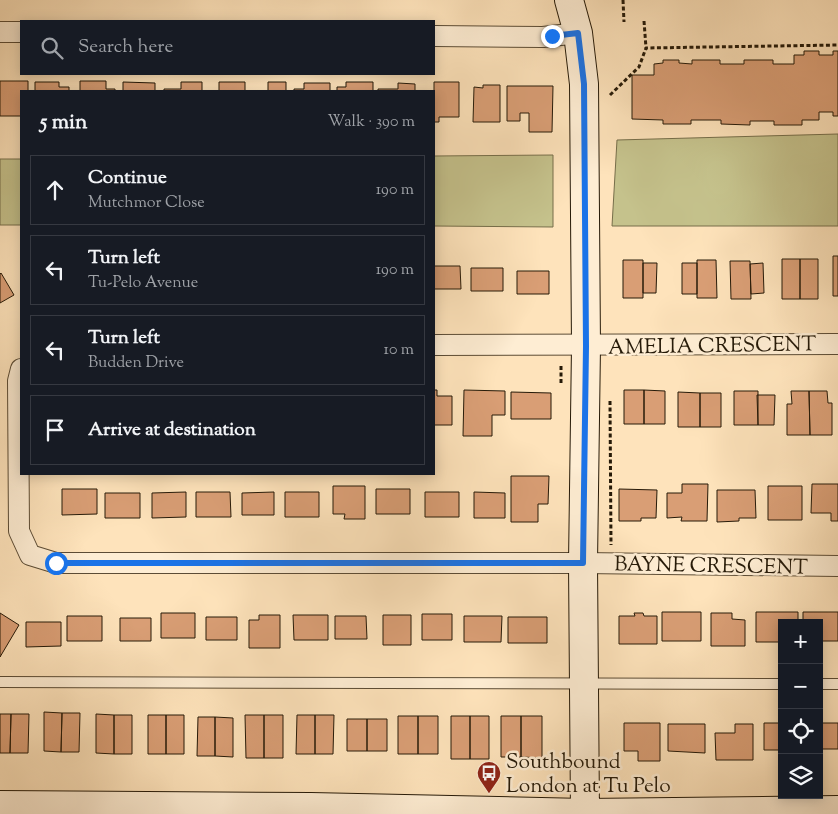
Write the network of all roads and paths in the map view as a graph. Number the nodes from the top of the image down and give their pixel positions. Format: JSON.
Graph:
{"nodes":[{"id":1,"x":569,"y":0,"type":"edge"},
{"id":2,"x":624,"y":0,"type":"edge"},
{"id":3,"x":644,"y":21,"type":"dead end"},
{"id":4,"x":624,"y":22,"type":"dead end"},
{"id":5,"x":0,"y":32,"type":"edge"},
{"id":6,"x":20,"y":32,"type":"edge"},
{"id":7,"x":578,"y":33,"type":"junction"},
{"id":8,"x":435,"y":36,"type":"edge"},
{"id":9,"x":838,"y":45,"type":"edge"},
{"id":10,"x":646,"y":48,"type":"junction"},
{"id":11,"x":610,"y":95,"type":"dead end"},
{"id":12,"x":838,"y":344,"type":"edge"},
{"id":13,"x":435,"y":345,"type":"edge"},
{"id":14,"x":586,"y":346,"type":"junction"},
{"id":15,"x":20,"y":373,"type":"edge"},
{"id":16,"x":610,"y":395,"type":"dead end"},
{"id":17,"x":583,"y":563,"type":"junction"},
{"id":18,"x":611,"y":564,"type":"junction"},
{"id":19,"x":838,"y":566,"type":"edge"},
{"id":20,"x":0,"y":682,"type":"edge"},
{"id":21,"x":584,"y":684,"type":"junction"},
{"id":22,"x":778,"y":684,"type":"edge"},
{"id":23,"x":823,"y":684,"type":"edge"},
{"id":24,"x":838,"y":684,"type":"edge"},
{"id":25,"x":0,"y":805,"type":"edge"},
{"id":26,"x":51,"y":810,"type":"edge"},
{"id":27,"x":311,"y":810,"type":"edge"},
{"id":28,"x":838,"y":810,"type":"edge"},
{"id":29,"x":585,"y":814,"type":"edge"}],
"edges":[{"from":1,"to":7,"type":"street"},
{"from":2,"to":4,"type":"path"},
{"from":3,"to":10,"type":"path"},
{"from":5,"to":6,"type":"street"},
{"from":7,"to":8,"type":"street"},
{"from":7,"to":14,"type":"street"},
{"from":9,"to":10,"type":"path"},
{"from":10,"to":11,"type":"path"},
{"from":12,"to":14,"type":"street","name":"AMELIA CRESCENT"},
{"from":13,"to":14,"type":"street","name":"AMELIA CRESCENT"},
{"from":14,"to":17,"type":"street"},
{"from":15,"to":17,"type":"street","name":"BAYNE CRESCENT"},
{"from":16,"to":18,"type":"path"},
{"from":17,"to":18,"type":"street","name":"BAYNE CRESCENT"},
{"from":17,"to":21,"type":"street"},
{"from":18,"to":19,"type":"street","name":"BAYNE CRESCENT"},
{"from":20,"to":21,"type":"lane"},
{"from":21,"to":22,"type":"lane"},
{"from":21,"to":29,"type":"street"},
{"from":23,"to":24,"type":"lane"},
{"from":25,"to":26,"type":"street"},
{"from":26,"to":27,"type":"street"},
{"from":27,"to":29,"type":"street"},
{"from":28,"to":29,"type":"street"}]}
